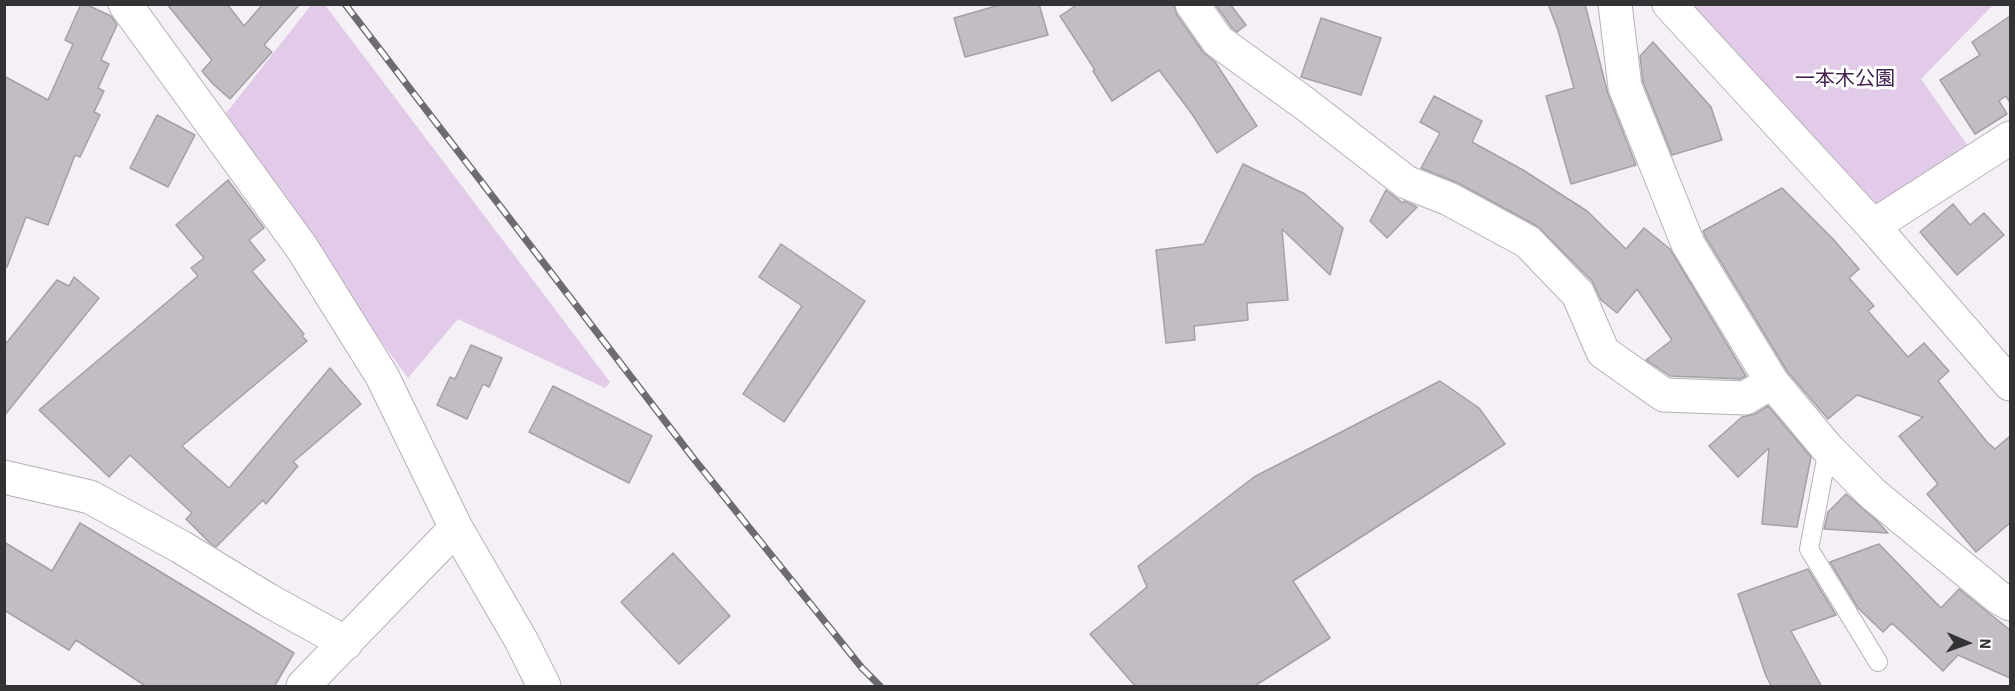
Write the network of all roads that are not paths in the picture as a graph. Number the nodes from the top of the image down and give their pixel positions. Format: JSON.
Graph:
{"nodes":[{"id":1,"x":125,"y":4,"type":"edge"},
{"id":2,"x":1192,"y":4,"type":"edge"},
{"id":3,"x":1614,"y":4,"type":"edge"},
{"id":4,"x":1669,"y":4,"type":"edge"},
{"id":5,"x":2010,"y":138,"type":"edge"},
{"id":6,"x":1873,"y":226,"type":"junction"},
{"id":7,"x":1772,"y":382,"type":"junction"},
{"id":8,"x":2010,"y":384,"type":"edge"},
{"id":9,"x":1828,"y":449,"type":"junction"},
{"id":10,"x":4,"y":477,"type":"edge"},
{"id":11,"x":456,"y":528,"type":"junction"},
{"id":12,"x":2010,"y":604,"type":"edge"},
{"id":13,"x":346,"y":643,"type":"junction"},
{"id":14,"x":1878,"y":662,"type":"dead end"},
{"id":15,"x":303,"y":687,"type":"edge"},
{"id":16,"x":544,"y":687,"type":"edge"}],
"edges":[{"from":1,"to":11,"type":"street"},
{"from":2,"to":7,"type":"street"},
{"from":3,"to":7,"type":"street"},
{"from":4,"to":6,"type":"street"},
{"from":5,"to":6,"type":"street"},
{"from":6,"to":8,"type":"street"},
{"from":7,"to":9,"type":"street"},
{"from":9,"to":12,"type":"street"},
{"from":9,"to":14,"type":"lane"},
{"from":10,"to":13,"type":"street"},
{"from":11,"to":13,"type":"street"},
{"from":11,"to":16,"type":"street"},
{"from":13,"to":15,"type":"street"}]}
